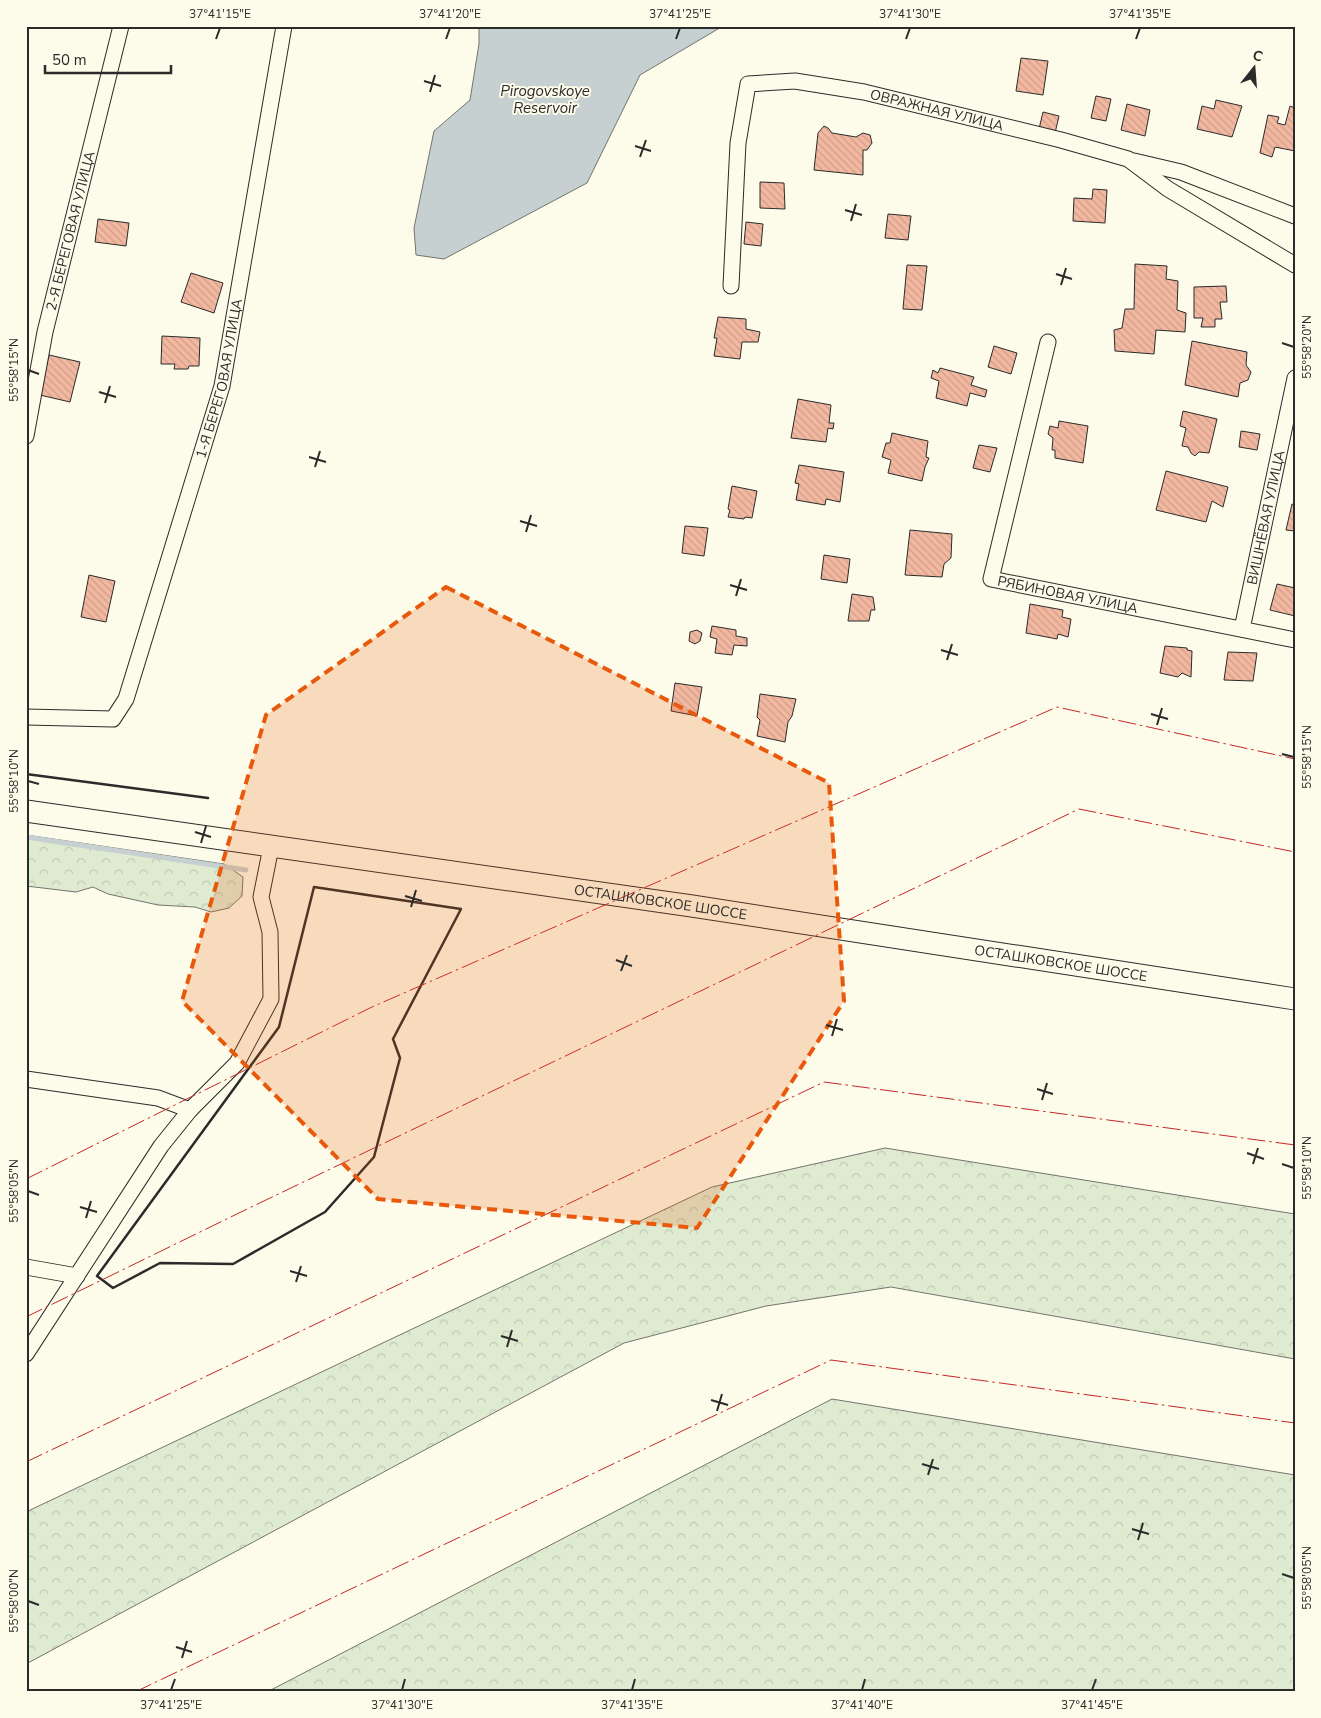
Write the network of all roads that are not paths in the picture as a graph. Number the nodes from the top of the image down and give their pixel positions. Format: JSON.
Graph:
{"nodes":[{"id":1,"x":121,"y":26,"type":"edge"},
{"id":2,"x":284,"y":26,"type":"edge"},
{"id":3,"x":1128,"y":159,"type":"junction"},
{"id":4,"x":1295,"y":216,"type":"edge"},
{"id":5,"x":1295,"y":266,"type":"edge"},
{"id":6,"x":731,"y":286,"type":"dead end"},
{"id":7,"x":1048,"y":342,"type":"dead end"},
{"id":8,"x":1295,"y":378,"type":"edge"},
{"id":9,"x":26,"y":436,"type":"edge"},
{"id":10,"x":1242,"y":629,"type":"junction"},
{"id":11,"x":1295,"y":640,"type":"edge"},
{"id":12,"x":26,"y":717,"type":"edge"},
{"id":13,"x":26,"y":811,"type":"edge"},
{"id":14,"x":270,"y":847,"type":"junction"},
{"id":15,"x":1295,"y":999,"type":"edge"},
{"id":16,"x":26,"y":1079,"type":"edge"},
{"id":17,"x":190,"y":1110,"type":"junction"},
{"id":18,"x":26,"y":1267,"type":"edge"},
{"id":19,"x":77,"y":1276,"type":"junction"},
{"id":20,"x":26,"y":1354,"type":"edge"}],
"edges":[{"from":1,"to":9,"type":"street","name":"2-Я БЕРЕГОВАЯ УЛИЦА"},
{"from":2,"to":12,"type":"street","name":"1-Я БЕРЕГОВАЯ УЛИЦА"},
{"from":3,"to":4,"type":"street"},
{"from":3,"to":5,"type":"street","name":"ОВРАЖНАЯ УЛИЦА"},
{"from":3,"to":6,"type":"street","name":"ОВРАЖНАЯ УЛИЦА"},
{"from":7,"to":10,"type":"street","name":"РЯБИНОВАЯ УЛИЦА"},
{"from":8,"to":10,"type":"street","name":"ВИШНЁВАЯ УЛИЦА"},
{"from":10,"to":11,"type":"street","name":"РЯБИНОВАЯ УЛИЦА"},
{"from":13,"to":14,"type":"main road","name":"ОСТАШКОВСКОЕ ШОССЕ"},
{"from":14,"to":15,"type":"main road","name":"ОСТАШКОВСКОЕ ШОССЕ"},
{"from":14,"to":17,"type":"street"},
{"from":16,"to":17,"type":"street"},
{"from":17,"to":19,"type":"street"},
{"from":18,"to":19,"type":"street"},
{"from":19,"to":20,"type":"street"}]}
